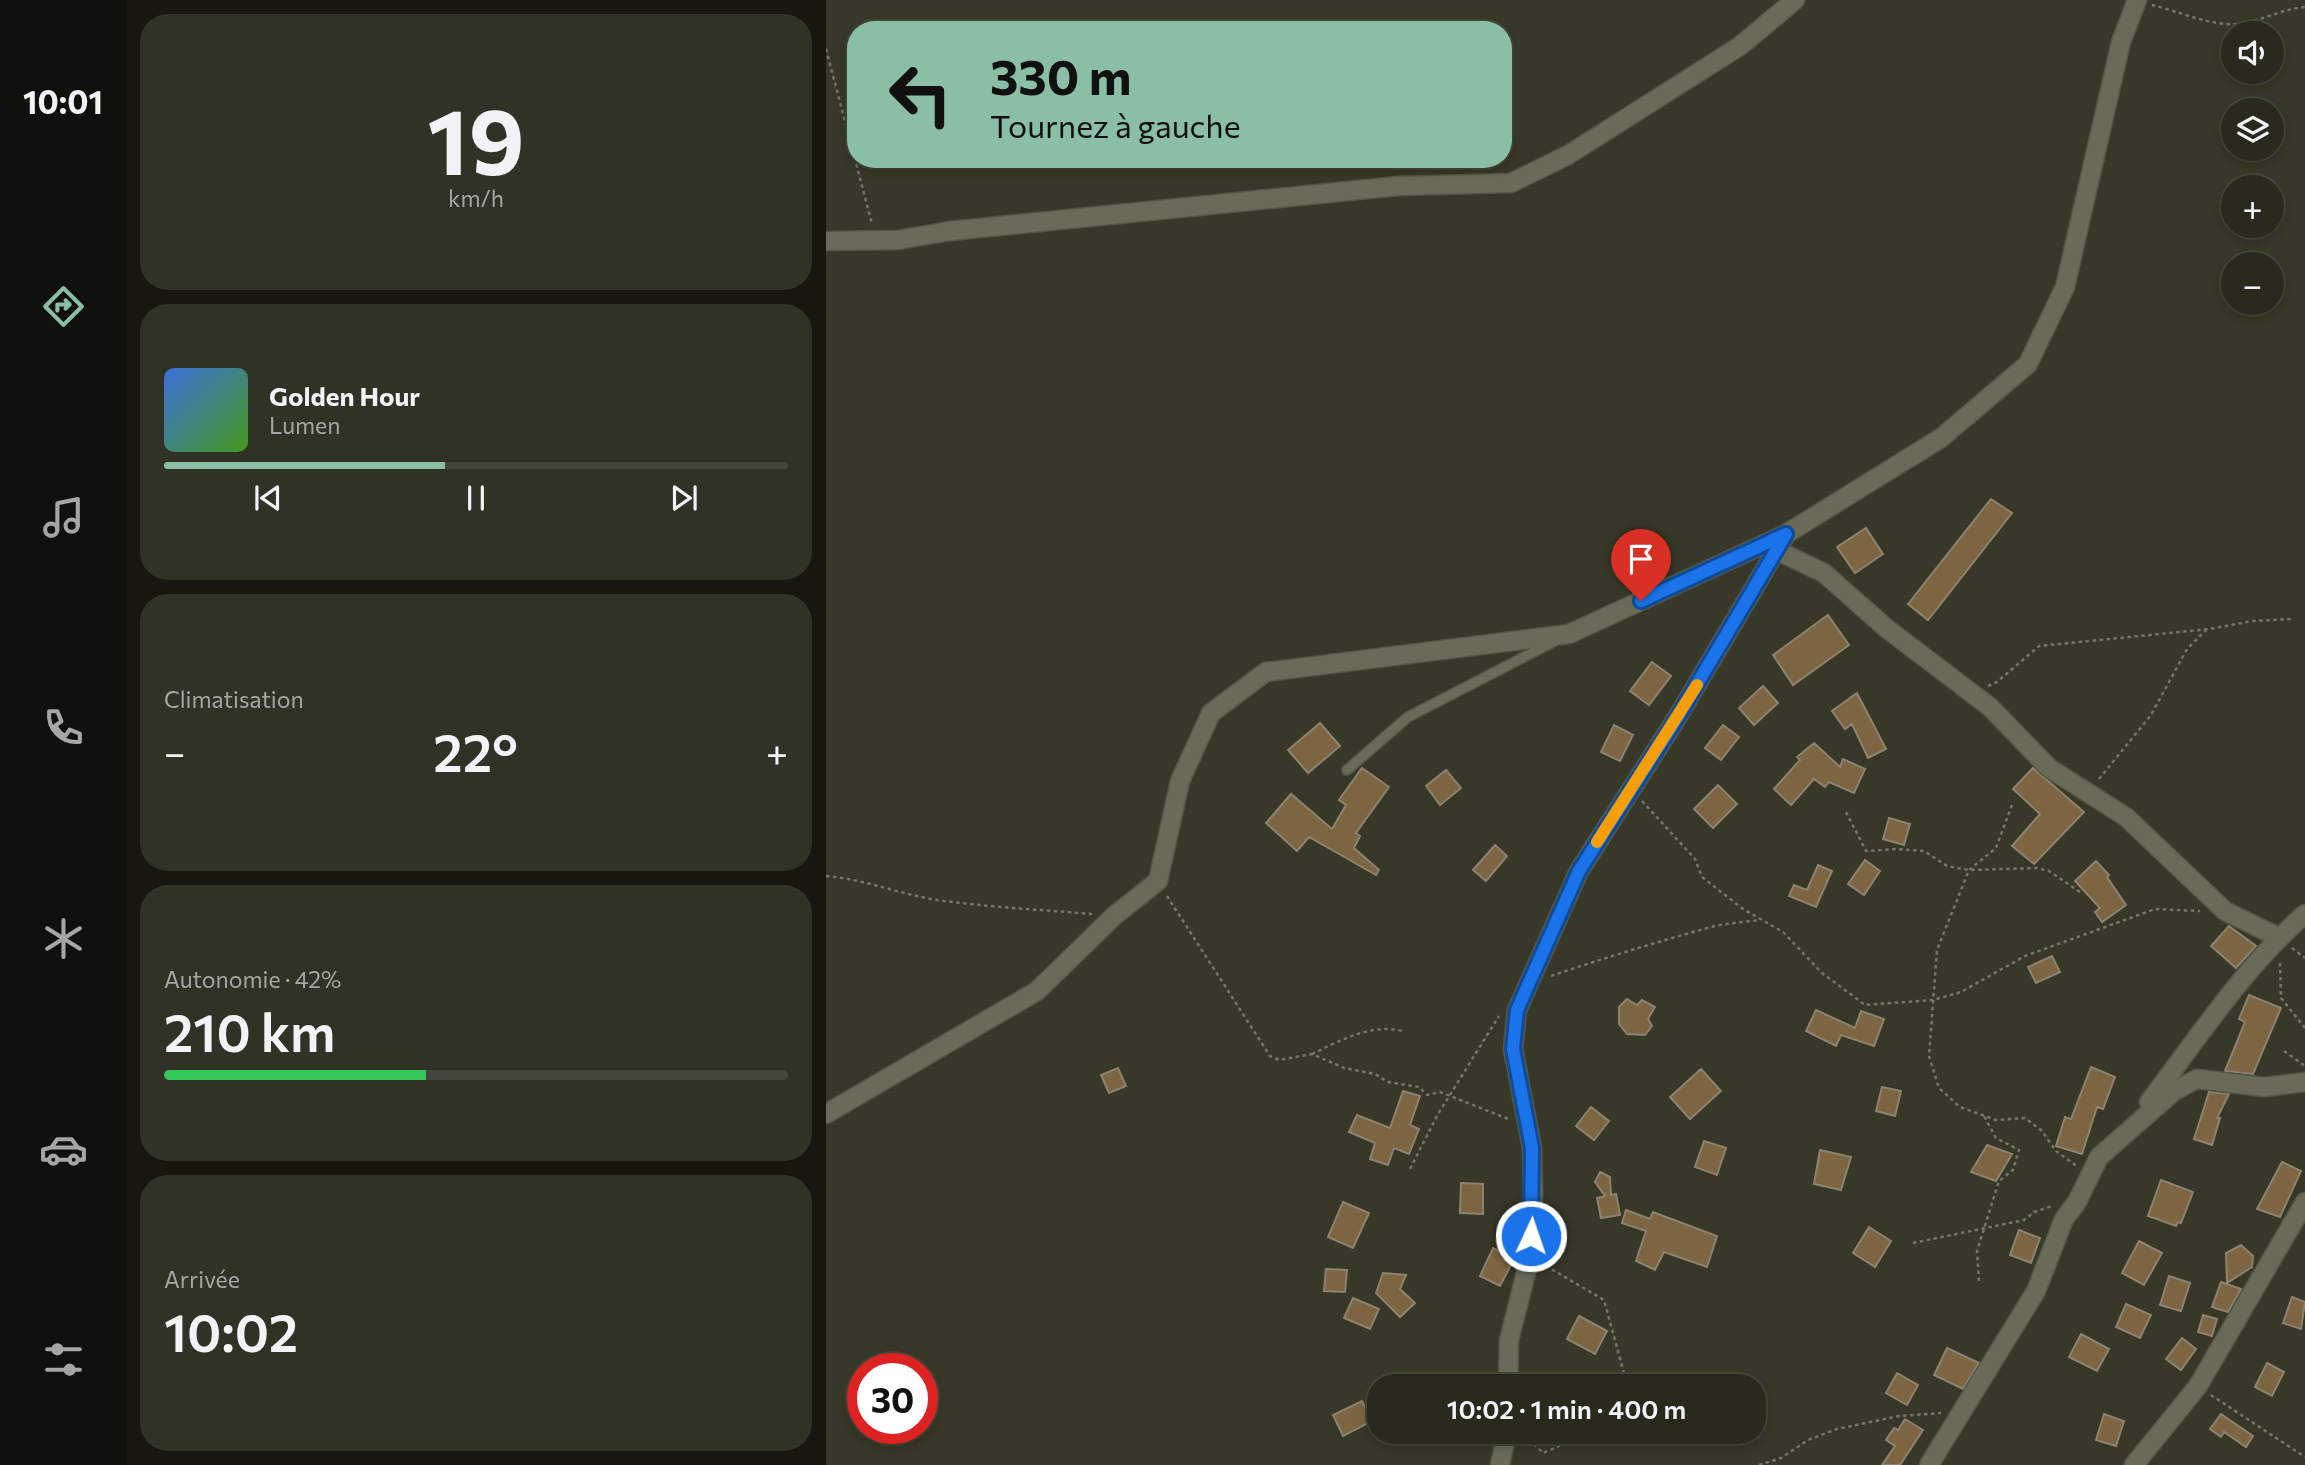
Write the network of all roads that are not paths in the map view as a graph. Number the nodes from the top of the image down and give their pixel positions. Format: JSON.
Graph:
{"nodes":[{"id":1,"x":1795,"y":0,"type":"edge"},
{"id":2,"x":2137,"y":0,"type":"edge"},
{"id":3,"x":826,"y":241,"type":"edge"},
{"id":4,"x":1786,"y":534,"type":"junction"},
{"id":5,"x":1776,"y":550,"type":"junction"},
{"id":6,"x":1569,"y":634,"type":"junction"},
{"id":7,"x":1347,"y":770,"type":"dead end"},
{"id":8,"x":2305,"y":914,"type":"edge"},
{"id":9,"x":2278,"y":937,"type":"junction"},
{"id":10,"x":2305,"y":1082,"type":"edge"},
{"id":11,"x":826,"y":1114,"type":"edge"},
{"id":12,"x":2127,"y":1130,"type":"junction"},
{"id":13,"x":2305,"y":1202,"type":"edge"},
{"id":14,"x":1508,"y":1374,"type":"edge"},
{"id":15,"x":1504,"y":1444,"type":"edge"},
{"id":16,"x":1500,"y":1465,"type":"edge"},
{"id":17,"x":1930,"y":1465,"type":"edge"},
{"id":18,"x":2134,"y":1465,"type":"edge"}],
"edges":[{"from":1,"to":3,"type":"street"},
{"from":2,"to":4,"type":"street"},
{"from":4,"to":5,"type":"street"},
{"from":4,"to":6,"type":"street"},
{"from":5,"to":9,"type":"street"},
{"from":5,"to":14,"type":"street"},
{"from":6,"to":7,"type":"lane"},
{"from":6,"to":11,"type":"street"},
{"from":8,"to":9,"type":"street"},
{"from":9,"to":12,"type":"street"},
{"from":10,"to":12,"type":"street"},
{"from":12,"to":17,"type":"street"},
{"from":13,"to":18,"type":"street"},
{"from":15,"to":16,"type":"street"}]}
